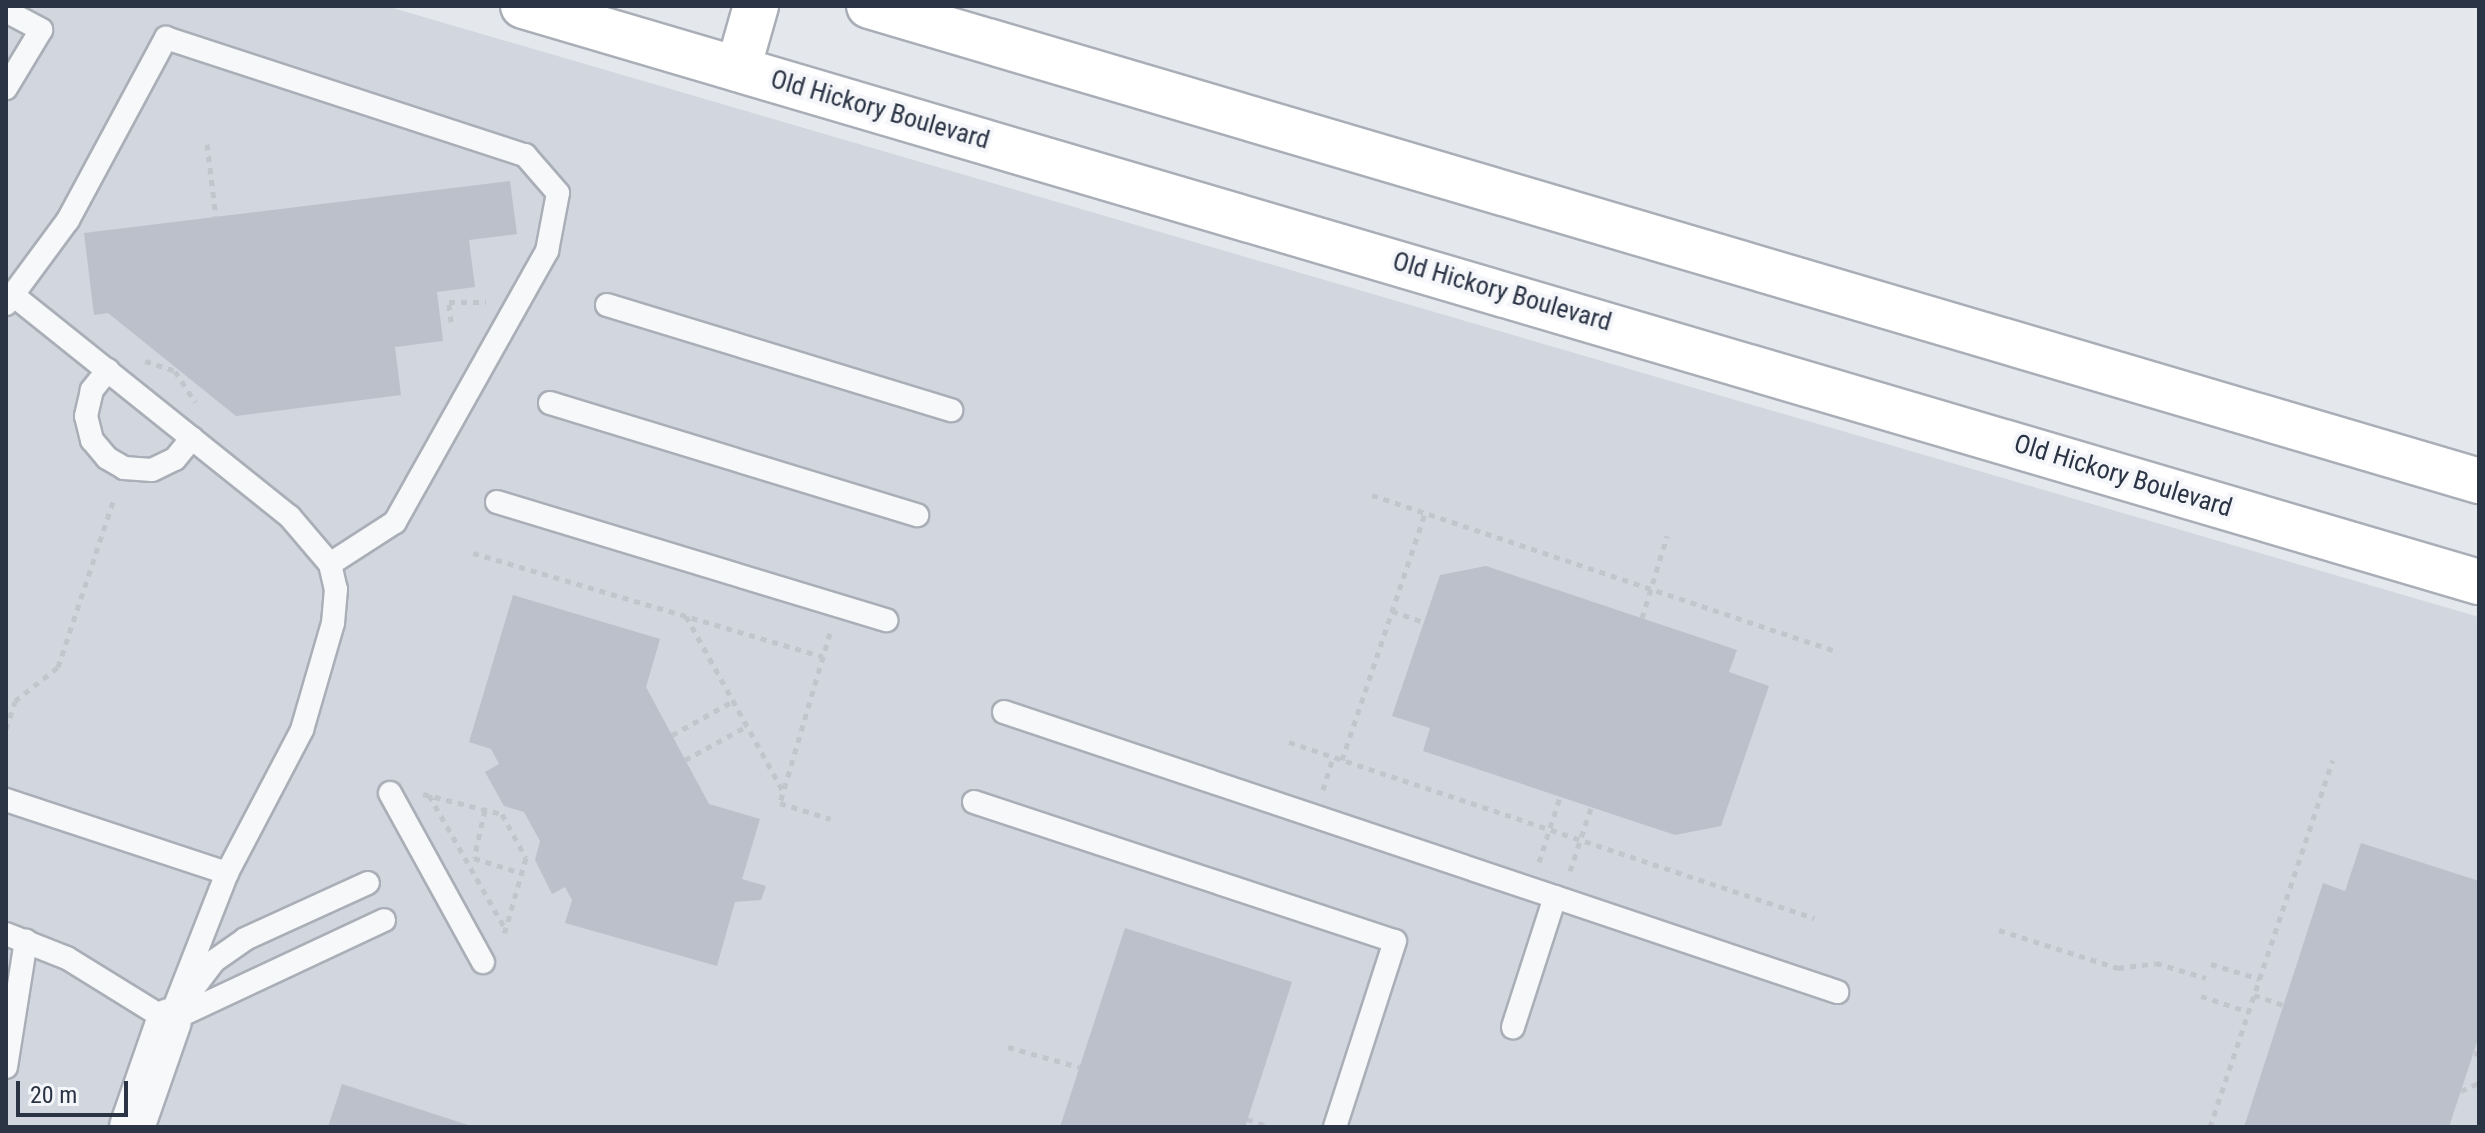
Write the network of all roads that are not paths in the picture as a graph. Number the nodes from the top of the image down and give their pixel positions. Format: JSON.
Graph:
{"nodes":[{"id":1,"x":523,"y":6,"type":"edge"},
{"id":2,"x":756,"y":6,"type":"edge"},
{"id":3,"x":869,"y":6,"type":"edge"},
{"id":4,"x":6,"y":11,"type":"edge"},
{"id":5,"x":738,"y":69,"type":"junction"},
{"id":6,"x":6,"y":88,"type":"edge"},
{"id":7,"x":10,"y":300,"type":"edge"},
{"id":8,"x":607,"y":305,"type":"dead end"},
{"id":9,"x":108,"y":370,"type":"junction"},
{"id":10,"x":550,"y":403,"type":"dead end"},
{"id":11,"x":951,"y":410,"type":"dead end"},
{"id":12,"x":192,"y":438,"type":"junction"},
{"id":13,"x":2479,"y":481,"type":"edge"},
{"id":14,"x":497,"y":502,"type":"dead end"},
{"id":15,"x":917,"y":515,"type":"dead end"},
{"id":16,"x":330,"y":564,"type":"junction"},
{"id":17,"x":2479,"y":582,"type":"edge"},
{"id":18,"x":886,"y":620,"type":"dead end"},
{"id":19,"x":1004,"y":712,"type":"dead end"},
{"id":20,"x":390,"y":793,"type":"dead end"},
{"id":21,"x":6,"y":800,"type":"edge"},
{"id":22,"x":974,"y":802,"type":"dead end"},
{"id":23,"x":227,"y":873,"type":"junction"},
{"id":24,"x":368,"y":883,"type":"dead end"},
{"id":25,"x":1558,"y":899,"type":"junction"},
{"id":26,"x":384,"y":920,"type":"dead end"},
{"id":27,"x":16,"y":937,"type":"edge"},
{"id":28,"x":491,"y":958,"type":"road end"},
{"id":29,"x":1837,"y":992,"type":"dead end"},
{"id":30,"x":169,"y":1021,"type":"junction"},
{"id":31,"x":1513,"y":1027,"type":"dead end"},
{"id":32,"x":6,"y":1067,"type":"edge"},
{"id":33,"x":132,"y":1127,"type":"edge"},
{"id":34,"x":1335,"y":1127,"type":"edge"}],
"edges":[{"from":1,"to":5,"type":"main road","name":"Old Hickory Boulevard"},
{"from":2,"to":5,"type":"main road"},
{"from":3,"to":13,"type":"main road"},
{"from":4,"to":6,"type":"lane"},
{"from":5,"to":17,"type":"main road","name":"Old Hickory Boulevard"},
{"from":7,"to":9,"type":"lane"},
{"from":7,"to":16,"type":"lane"},
{"from":8,"to":11,"type":"lane"},
{"from":9,"to":12,"type":"lane"},
{"from":9,"to":12,"type":"lane"},
{"from":10,"to":15,"type":"lane"},
{"from":12,"to":16,"type":"lane"},
{"from":14,"to":18,"type":"lane"},
{"from":16,"to":23,"type":"lane"},
{"from":19,"to":25,"type":"lane"},
{"from":20,"to":28,"type":"lane"},
{"from":21,"to":23,"type":"lane"},
{"from":22,"to":34,"type":"lane"},
{"from":23,"to":30,"type":"lane"},
{"from":24,"to":30,"type":"lane"},
{"from":25,"to":29,"type":"lane"},
{"from":25,"to":31,"type":"lane"},
{"from":26,"to":30,"type":"lane"},
{"from":27,"to":30,"type":"lane"},
{"from":27,"to":32,"type":"lane"},
{"from":30,"to":33,"type":"street"}]}
